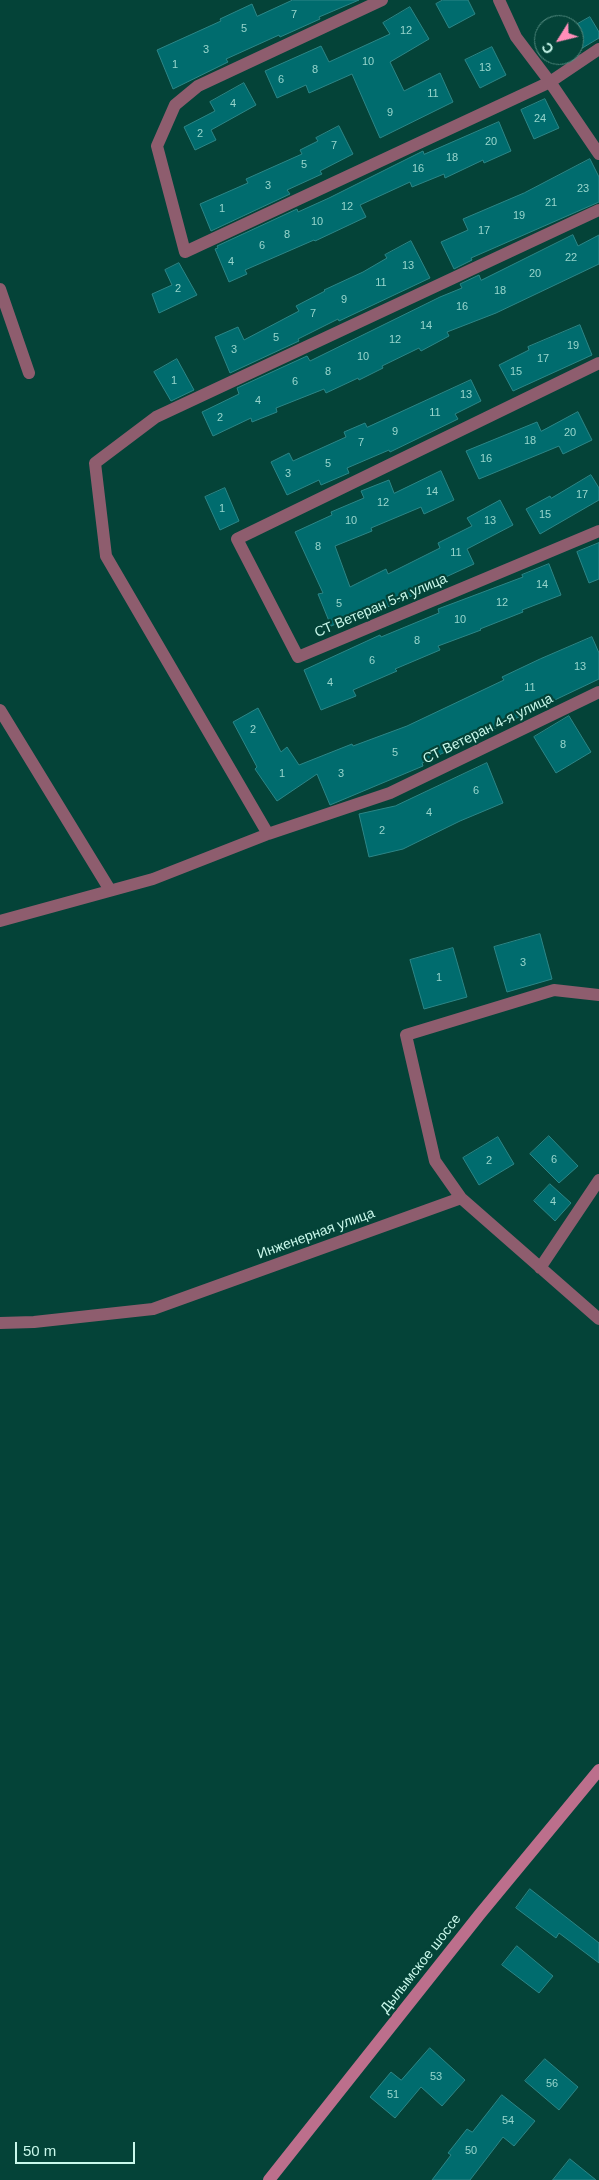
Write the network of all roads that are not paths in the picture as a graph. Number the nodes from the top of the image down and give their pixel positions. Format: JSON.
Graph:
{"nodes":[{"id":1,"x":382,"y":0,"type":"edge"},
{"id":2,"x":499,"y":0,"type":"edge"},
{"id":3,"x":599,"y":49,"type":"edge"},
{"id":4,"x":550,"y":82,"type":"junction"},
{"id":5,"x":599,"y":154,"type":"edge"},
{"id":6,"x":599,"y":210,"type":"edge"},
{"id":7,"x":0,"y":289,"type":"edge"},
{"id":8,"x":599,"y":363,"type":"edge"},
{"id":9,"x":29,"y":373,"type":"dead end"},
{"id":10,"x":599,"y":531,"type":"edge"},
{"id":11,"x":599,"y":692,"type":"edge"},
{"id":12,"x":0,"y":710,"type":"edge"},
{"id":13,"x":268,"y":834,"type":"junction"},
{"id":14,"x":110,"y":890,"type":"junction"},
{"id":15,"x":0,"y":921,"type":"edge"},
{"id":16,"x":599,"y":996,"type":"edge"},
{"id":17,"x":599,"y":1180,"type":"edge"},
{"id":18,"x":461,"y":1198,"type":"junction"},
{"id":19,"x":540,"y":1268,"type":"junction"},
{"id":20,"x":599,"y":1319,"type":"edge"},
{"id":21,"x":0,"y":1323,"type":"edge"},
{"id":22,"x":599,"y":1770,"type":"edge"},
{"id":23,"x":269,"y":2180,"type":"edge"}],
"edges":[{"from":1,"to":4,"type":"street"},
{"from":2,"to":4,"type":"street"},
{"from":3,"to":4,"type":"street"},
{"from":4,"to":5,"type":"street"},
{"from":6,"to":13,"type":"street"},
{"from":7,"to":9,"type":"street"},
{"from":8,"to":10,"type":"street","name":"СТ Ветеран 5-я улица"},
{"from":11,"to":13,"type":"street","name":"СТ Ветеран 4-я улица"},
{"from":12,"to":14,"type":"street"},
{"from":13,"to":14,"type":"street","name":"СТ Ветеран 4-я улица"},
{"from":14,"to":15,"type":"street","name":"СТ Ветеран 4-я улица"},
{"from":16,"to":18,"type":"street"},
{"from":17,"to":19,"type":"street"},
{"from":18,"to":19,"type":"street"},
{"from":18,"to":21,"type":"street","name":"Инженерная улица"},
{"from":19,"to":20,"type":"street"},
{"from":22,"to":23,"type":"main road","name":"Дылымское шоссе"}]}
